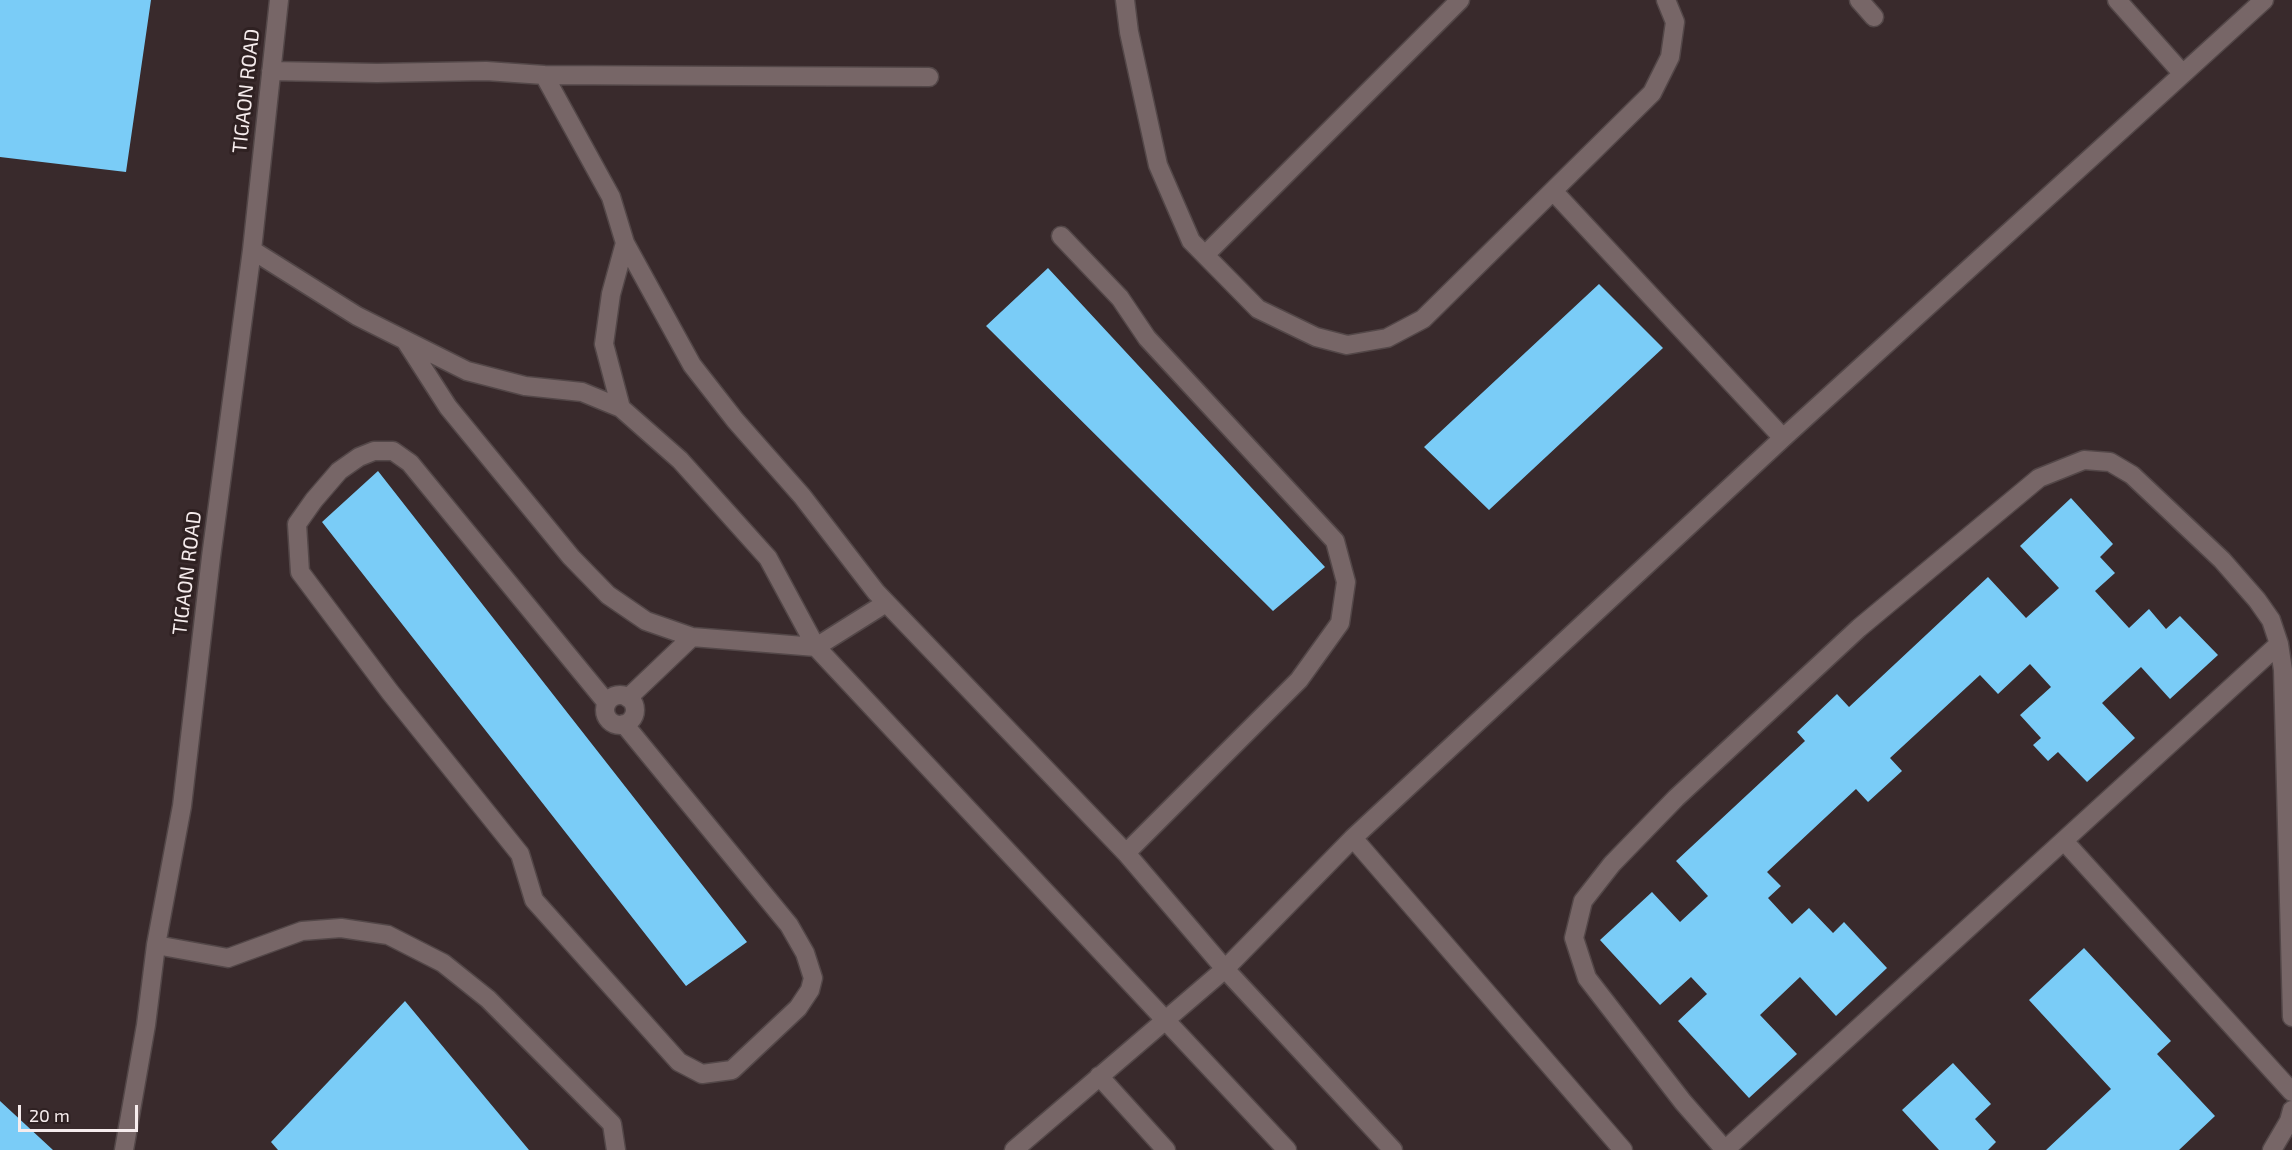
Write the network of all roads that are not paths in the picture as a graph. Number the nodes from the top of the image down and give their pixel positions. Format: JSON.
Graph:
{"nodes":[{"id":1,"x":279,"y":0,"type":"edge"},
{"id":2,"x":1125,"y":0,"type":"edge"},
{"id":3,"x":1460,"y":0,"type":"edge"},
{"id":4,"x":1666,"y":0,"type":"edge"},
{"id":5,"x":1859,"y":0,"type":"edge"},
{"id":6,"x":2117,"y":0,"type":"edge"},
{"id":7,"x":2264,"y":0,"type":"edge"},
{"id":8,"x":1874,"y":17,"type":"dead end"},
{"id":9,"x":271,"y":70,"type":"junction"},
{"id":10,"x":2182,"y":73,"type":"junction"},
{"id":11,"x":544,"y":75,"type":"junction"},
{"id":12,"x":929,"y":78,"type":"dead end"},
{"id":13,"x":1554,"y":192,"type":"junction"},
{"id":14,"x":1061,"y":236,"type":"dead end"},
{"id":15,"x":625,"y":243,"type":"junction"},
{"id":16,"x":252,"y":250,"type":"junction"},
{"id":17,"x":1205,"y":255,"type":"junction"},
{"id":18,"x":405,"y":340,"type":"junction"},
{"id":19,"x":621,"y":408,"type":"junction"},
{"id":20,"x":1783,"y":438,"type":"junction"},
{"id":21,"x":886,"y":603,"type":"junction"},
{"id":22,"x":692,"y":637,"type":"junction"},
{"id":23,"x":2279,"y":644,"type":"junction"},
{"id":24,"x":816,"y":647,"type":"junction"},
{"id":25,"x":628,"y":698,"type":"junction"},
{"id":26,"x":607,"y":703,"type":"junction"},
{"id":27,"x":624,"y":724,"type":"junction"},
{"id":28,"x":1353,"y":838,"type":"junction"},
{"id":29,"x":2064,"y":841,"type":"junction"},
{"id":30,"x":1126,"y":853,"type":"junction"},
{"id":31,"x":156,"y":945,"type":"junction"},
{"id":32,"x":1225,"y":969,"type":"junction"},
{"id":33,"x":2292,"y":1017,"type":"edge"},
{"id":34,"x":1165,"y":1019,"type":"junction"},
{"id":35,"x":1099,"y":1077,"type":"junction"},
{"id":36,"x":2292,"y":1092,"type":"edge"},
{"id":37,"x":2292,"y":1110,"type":"edge"},
{"id":38,"x":1024,"y":1147,"type":"edge"},
{"id":39,"x":124,"y":1150,"type":"edge"},
{"id":40,"x":616,"y":1150,"type":"edge"},
{"id":41,"x":1166,"y":1150,"type":"edge"},
{"id":42,"x":1287,"y":1150,"type":"edge"},
{"id":43,"x":1393,"y":1150,"type":"edge"},
{"id":44,"x":1623,"y":1150,"type":"edge"},
{"id":45,"x":1725,"y":1150,"type":"edge"},
{"id":46,"x":2272,"y":1150,"type":"edge"}],
"edges":[{"from":1,"to":9,"type":"street","name":"TIGAON ROAD"},
{"from":2,"to":17,"type":"street"},
{"from":3,"to":17,"type":"street"},
{"from":4,"to":13,"type":"street"},
{"from":5,"to":8,"type":"street"},
{"from":6,"to":10,"type":"street"},
{"from":7,"to":10,"type":"street"},
{"from":9,"to":11,"type":"street"},
{"from":9,"to":16,"type":"street","name":"TIGAON ROAD"},
{"from":10,"to":20,"type":"street"},
{"from":11,"to":12,"type":"street"},
{"from":11,"to":15,"type":"street"},
{"from":13,"to":17,"type":"street"},
{"from":13,"to":20,"type":"street"},
{"from":14,"to":30,"type":"street"},
{"from":15,"to":19,"type":"street"},
{"from":15,"to":21,"type":"street"},
{"from":16,"to":18,"type":"street"},
{"from":16,"to":31,"type":"street","name":"TIGAON ROAD"},
{"from":18,"to":19,"type":"street"},
{"from":18,"to":22,"type":"street"},
{"from":19,"to":24,"type":"street"},
{"from":20,"to":28,"type":"street"},
{"from":21,"to":24,"type":"street"},
{"from":21,"to":30,"type":"street"},
{"from":22,"to":24,"type":"street"},
{"from":22,"to":25,"type":"street"},
{"from":23,"to":29,"type":"street"},
{"from":23,"to":33,"type":"street"},
{"from":23,"to":45,"type":"street"},
{"from":24,"to":34,"type":"street"},
{"from":25,"to":26,"type":"street"},
{"from":25,"to":27,"type":"street"},
{"from":26,"to":27,"type":"street"},
{"from":26,"to":27,"type":"street"},
{"from":28,"to":32,"type":"street"},
{"from":28,"to":44,"type":"street"},
{"from":29,"to":36,"type":"street"},
{"from":29,"to":45,"type":"street"},
{"from":30,"to":32,"type":"street"},
{"from":31,"to":39,"type":"street","name":"TIGAON ROAD"},
{"from":31,"to":40,"type":"street"},
{"from":32,"to":34,"type":"street"},
{"from":32,"to":43,"type":"street"},
{"from":34,"to":35,"type":"street"},
{"from":34,"to":42,"type":"street"},
{"from":35,"to":38,"type":"street"},
{"from":35,"to":41,"type":"street"},
{"from":37,"to":46,"type":"street"}]}
